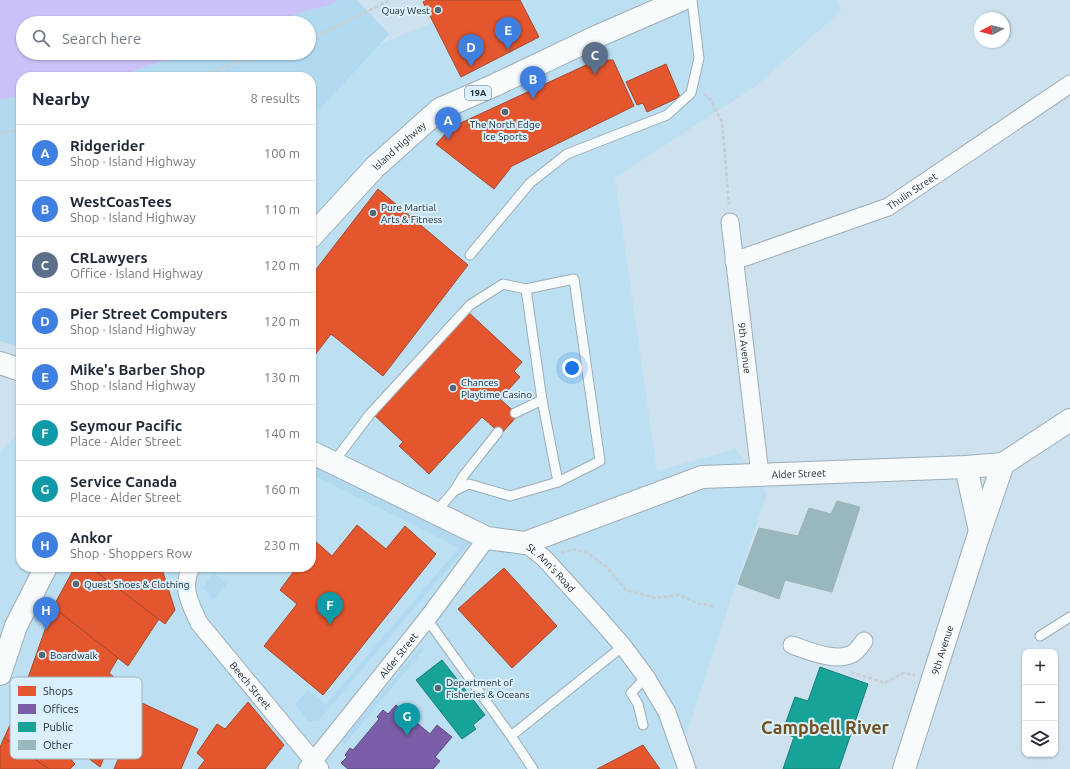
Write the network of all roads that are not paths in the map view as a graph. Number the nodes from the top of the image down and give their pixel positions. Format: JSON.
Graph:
{"nodes":[{"id":1,"x":680,"y":0,"type":"edge"},
{"id":2,"x":692,"y":0,"type":"edge"},
{"id":3,"x":1070,"y":84,"type":"edge"},
{"id":4,"x":730,"y":222,"type":"road end"},
{"id":5,"x":316,"y":232,"type":"edge"},
{"id":6,"x":470,"y":255,"type":"dead end"},
{"id":7,"x":734,"y":261,"type":"junction"},
{"id":8,"x":526,"y":289,"type":"junction"},
{"id":9,"x":0,"y":363,"type":"edge"},
{"id":10,"x":16,"y":368,"type":"edge"},
{"id":11,"x":542,"y":400,"type":"junction"},
{"id":12,"x":515,"y":413,"type":"dead end"},
{"id":13,"x":1070,"y":420,"type":"edge"},
{"id":14,"x":498,"y":432,"type":"dead end"},
{"id":15,"x":316,"y":454,"type":"edge"},
{"id":16,"x":333,"y":463,"type":"junction"},
{"id":17,"x":1003,"y":464,"type":"junction"},
{"id":18,"x":966,"y":467,"type":"junction"},
{"id":19,"x":760,"y":474,"type":"junction"},
{"id":20,"x":558,"y":482,"type":"junction"},
{"id":21,"x":454,"y":491,"type":"junction"},
{"id":22,"x":435,"y":513,"type":"junction"},
{"id":23,"x":980,"y":531,"type":"junction"},
{"id":24,"x":487,"y":538,"type":"junction"},
{"id":25,"x":526,"y":543,"type":"junction"},
{"id":26,"x":43,"y":572,"type":"edge"},
{"id":27,"x":188,"y":572,"type":"edge"},
{"id":28,"x":1070,"y":617,"type":"edge"},
{"id":29,"x":427,"y":619,"type":"junction"},
{"id":30,"x":1040,"y":636,"type":"dead end"},
{"id":31,"x":864,"y":640,"type":"dead end"},
{"id":32,"x":792,"y":645,"type":"dead end"},
{"id":33,"x":623,"y":646,"type":"junction"},
{"id":34,"x":0,"y":674,"type":"edge"},
{"id":35,"x":646,"y":677,"type":"junction"},
{"id":36,"x":643,"y":725,"type":"dead end"},
{"id":37,"x":511,"y":736,"type":"junction"},
{"id":38,"x":313,"y":767,"type":"edge"},
{"id":39,"x":533,"y":769,"type":"edge"},
{"id":40,"x":687,"y":769,"type":"edge"},
{"id":41,"x":904,"y":769,"type":"edge"}],
"edges":[{"from":1,"to":5,"type":"street","name":"Island Highway","number":"19A"},
{"from":2,"to":6,"type":"lane"},
{"from":3,"to":7,"type":"street","name":"Thulin Street"},
{"from":4,"to":7,"type":"street","name":"9th Avenue"},
{"from":7,"to":19,"type":"street","name":"9th Avenue"},
{"from":8,"to":11,"type":"lane"},
{"from":8,"to":16,"type":"lane"},
{"from":8,"to":20,"type":"lane"},
{"from":9,"to":10,"type":"street"},
{"from":11,"to":12,"type":"lane"},
{"from":11,"to":20,"type":"lane"},
{"from":13,"to":17,"type":"street","name":"Alder Street"},
{"from":14,"to":21,"type":"lane"},
{"from":15,"to":16,"type":"street","name":"St. Ann's Road"},
{"from":16,"to":22,"type":"street","name":"St. Ann's Road"},
{"from":17,"to":18,"type":"street","name":"Alder Street"},
{"from":17,"to":23,"type":"street","name":"9th Avenue"},
{"from":18,"to":19,"type":"street","name":"Alder Street"},
{"from":18,"to":23,"type":"street"},
{"from":19,"to":25,"type":"street","name":"Alder Street"},
{"from":20,"to":21,"type":"lane"},
{"from":21,"to":22,"type":"lane"},
{"from":22,"to":24,"type":"street","name":"St. Ann's Road"},
{"from":23,"to":41,"type":"street","name":"9th Avenue"},
{"from":24,"to":25,"type":"street","name":"St. Ann's Road"},
{"from":24,"to":29,"type":"street","name":"Alder Street"},
{"from":25,"to":33,"type":"street","name":"St. Ann's Road"},
{"from":26,"to":34,"type":"street"},
{"from":27,"to":38,"type":"street","name":"Beech Street"},
{"from":28,"to":30,"type":"lane"},
{"from":29,"to":37,"type":"lane"},
{"from":29,"to":38,"type":"street","name":"Alder Street"},
{"from":31,"to":32,"type":"street"},
{"from":33,"to":35,"type":"street","name":"St. Ann's Road"},
{"from":33,"to":37,"type":"lane"},
{"from":35,"to":36,"type":"lane"},
{"from":35,"to":40,"type":"street","name":"St. Ann's Road"},
{"from":37,"to":39,"type":"lane"}]}
